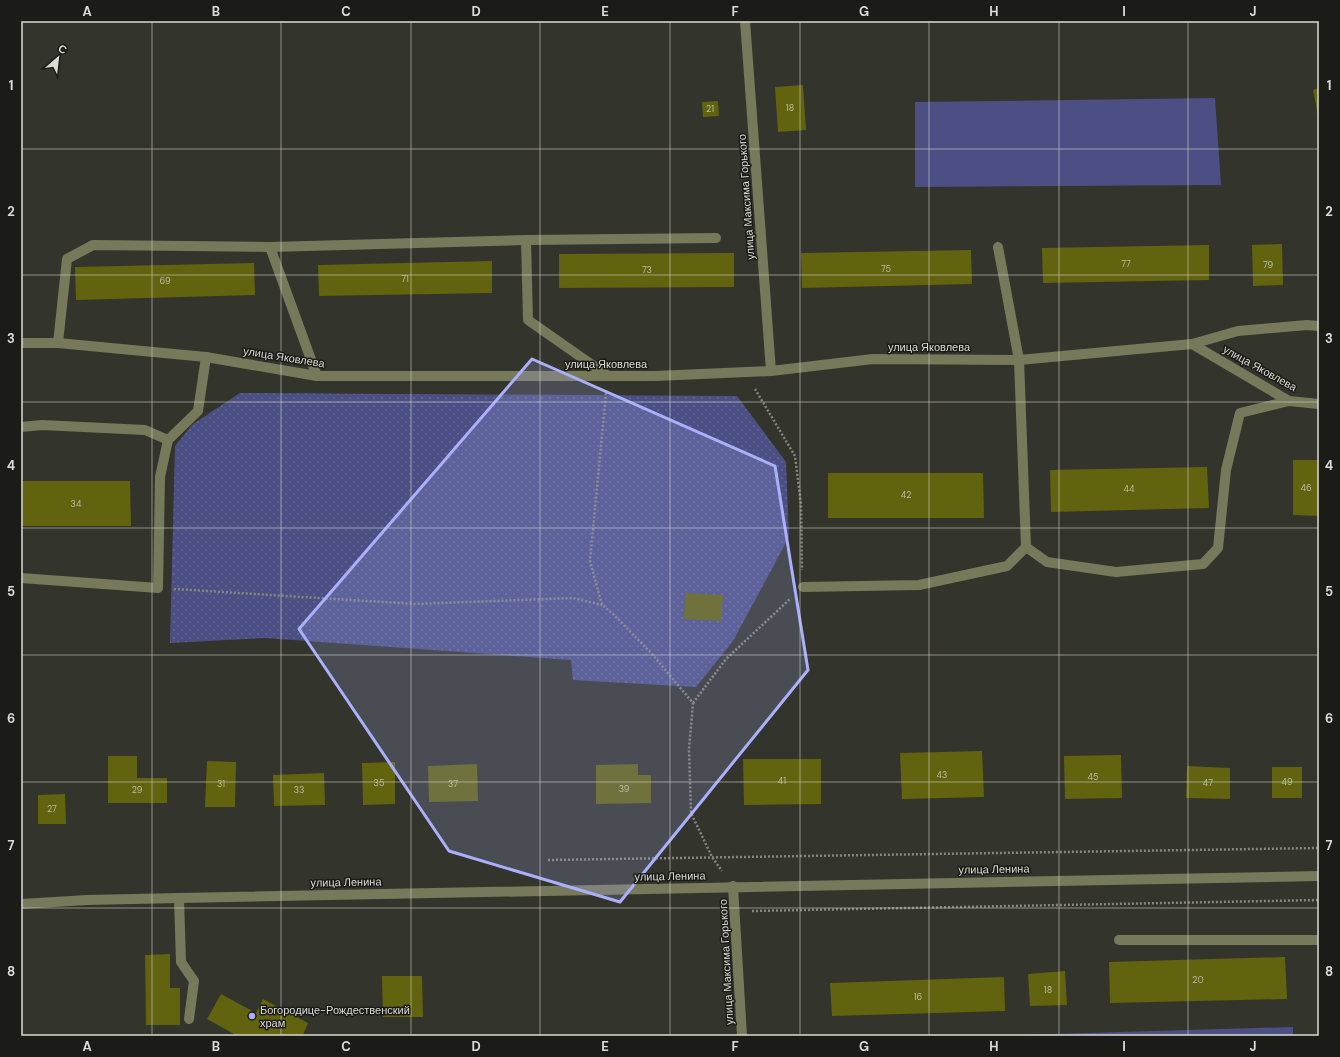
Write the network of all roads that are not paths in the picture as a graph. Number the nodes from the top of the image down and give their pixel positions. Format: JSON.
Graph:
{"nodes":[{"id":1,"x":745,"y":21,"type":"edge"},
{"id":2,"x":716,"y":238,"type":"dead end"},
{"id":3,"x":526,"y":240,"type":"junction"},
{"id":4,"x":270,"y":247,"type":"junction"},
{"id":5,"x":998,"y":247,"type":"dead end"},
{"id":6,"x":1319,"y":326,"type":"edge"},
{"id":7,"x":21,"y":343,"type":"edge"},
{"id":8,"x":58,"y":343,"type":"junction"},
{"id":9,"x":1192,"y":344,"type":"junction"},
{"id":10,"x":206,"y":357,"type":"junction"},
{"id":11,"x":1019,"y":360,"type":"junction"},
{"id":12,"x":771,"y":371,"type":"junction"},
{"id":13,"x":317,"y":376,"type":"junction"},
{"id":14,"x":608,"y":376,"type":"junction"},
{"id":15,"x":1289,"y":401,"type":"junction"},
{"id":16,"x":1319,"y":404,"type":"edge"},
{"id":17,"x":21,"y":427,"type":"edge"},
{"id":18,"x":168,"y":440,"type":"junction"},
{"id":19,"x":1026,"y":547,"type":"junction"},
{"id":20,"x":21,"y":578,"type":"edge"},
{"id":21,"x":803,"y":587,"type":"road end"},
{"id":22,"x":1319,"y":876,"type":"edge"},
{"id":23,"x":733,"y":886,"type":"junction"},
{"id":24,"x":179,"y":898,"type":"junction"},
{"id":25,"x":21,"y":904,"type":"edge"},
{"id":26,"x":1119,"y":940,"type":"dead end"},
{"id":27,"x":1319,"y":940,"type":"edge"},
{"id":28,"x":189,"y":1019,"type":"dead end"},
{"id":29,"x":742,"y":1036,"type":"edge"}],
"edges":[{"from":1,"to":12,"type":"street","name":"улица Максима Горького"},
{"from":2,"to":3,"type":"street"},
{"from":3,"to":4,"type":"street"},
{"from":3,"to":14,"type":"street"},
{"from":4,"to":8,"type":"street"},
{"from":4,"to":13,"type":"street"},
{"from":5,"to":11,"type":"street"},
{"from":6,"to":9,"type":"street","name":"улица Яковлева"},
{"from":7,"to":8,"type":"street","name":"улица Яковлева"},
{"from":8,"to":10,"type":"street","name":"улица Яковлева"},
{"from":9,"to":11,"type":"street","name":"улица Яковлева"},
{"from":9,"to":15,"type":"street","name":"улица Яковлева"},
{"from":10,"to":13,"type":"street","name":"улица Яковлева"},
{"from":10,"to":18,"type":"street"},
{"from":11,"to":12,"type":"street","name":"улица Яковлева"},
{"from":11,"to":19,"type":"street"},
{"from":12,"to":14,"type":"street","name":"улица Яковлева"},
{"from":13,"to":14,"type":"street","name":"улица Яковлева"},
{"from":15,"to":16,"type":"street","name":"улица Яковлева"},
{"from":15,"to":19,"type":"street"},
{"from":17,"to":18,"type":"street"},
{"from":18,"to":20,"type":"street"},
{"from":19,"to":21,"type":"street"},
{"from":22,"to":23,"type":"street","name":"улица Ленина"},
{"from":23,"to":24,"type":"street","name":"улица Ленина"},
{"from":23,"to":29,"type":"street","name":"улица Максима Горького"},
{"from":24,"to":25,"type":"street","name":"улица Ленина"},
{"from":24,"to":28,"type":"street"},
{"from":26,"to":27,"type":"street"}]}
